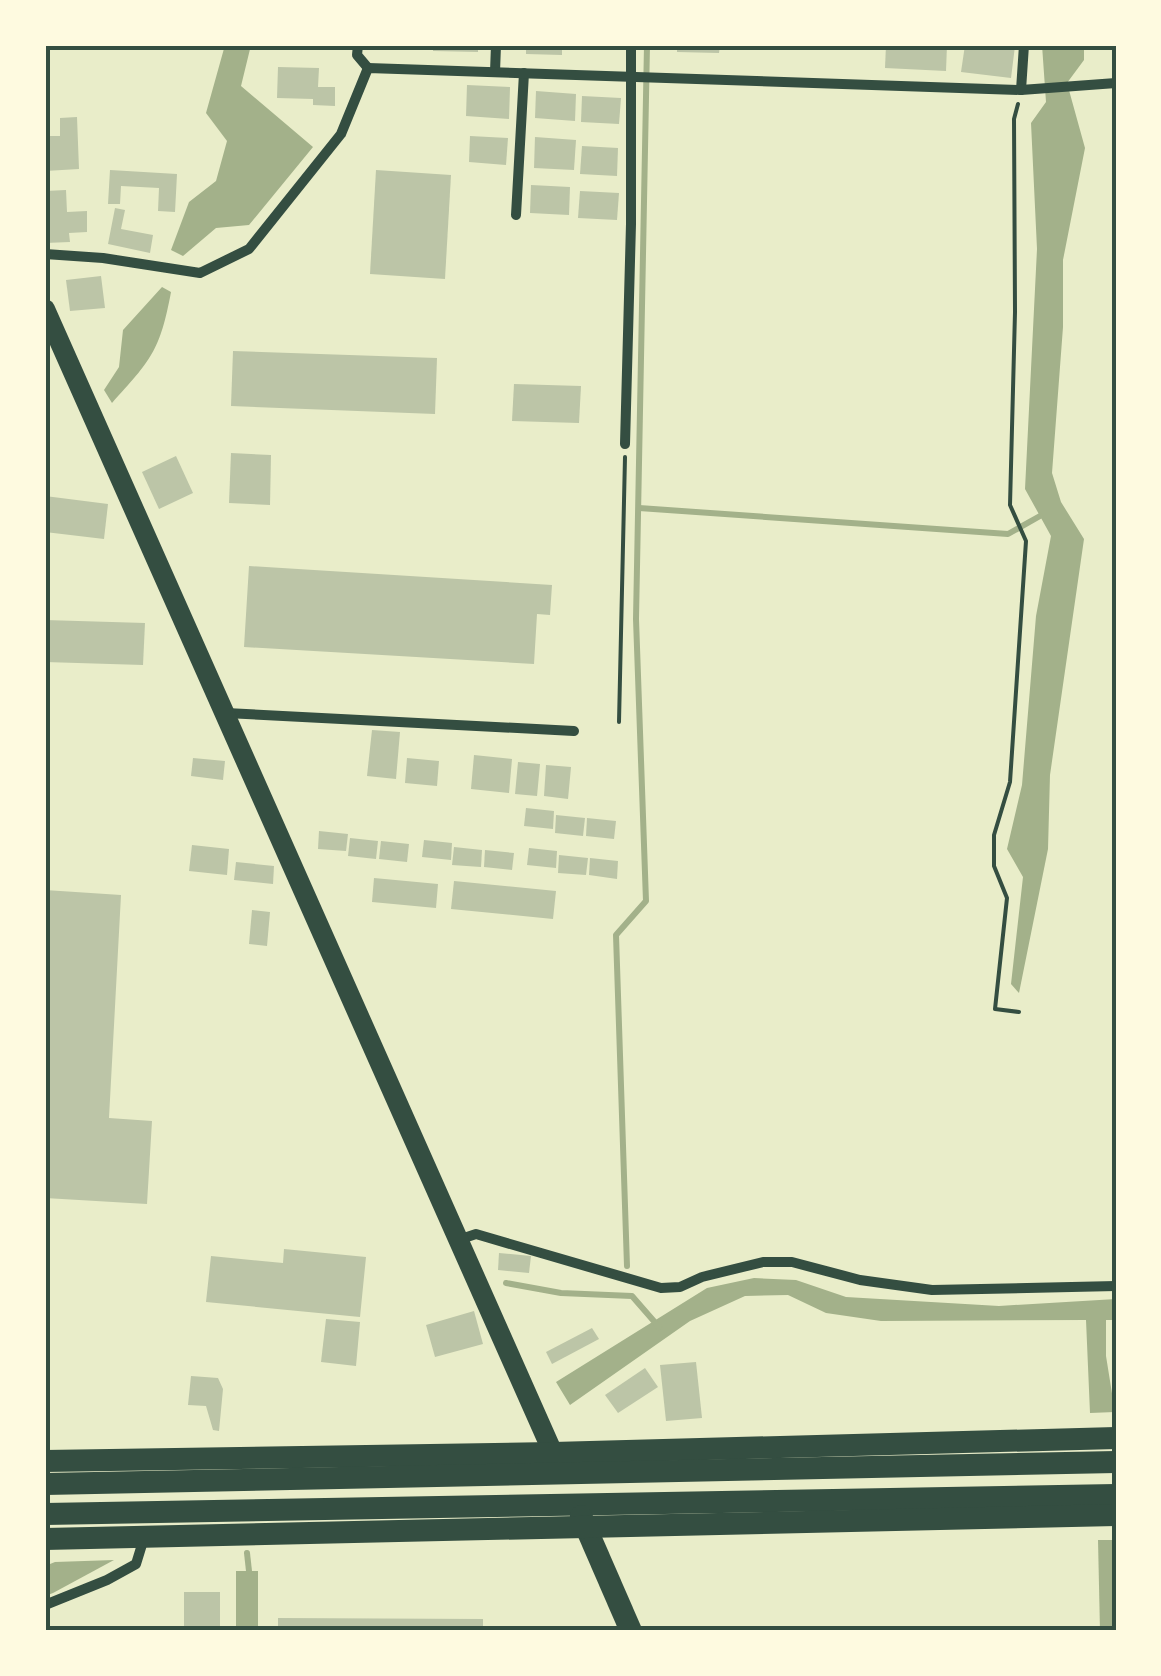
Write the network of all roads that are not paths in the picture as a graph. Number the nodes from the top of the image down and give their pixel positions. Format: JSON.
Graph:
{"nodes":[{"id":1,"x":358,"y":45,"type":"edge"},
{"id":2,"x":496,"y":45,"type":"edge"},
{"id":3,"x":631,"y":45,"type":"edge"},
{"id":4,"x":1024,"y":45,"type":"edge"},
{"id":5,"x":368,"y":68,"type":"junction"},
{"id":6,"x":495,"y":72,"type":"junction"},
{"id":7,"x":524,"y":73,"type":"junction"},
{"id":8,"x":630,"y":77,"type":"junction"},
{"id":9,"x":1116,"y":83,"type":"edge"},
{"id":10,"x":1022,"y":90,"type":"junction"},
{"id":11,"x":516,"y":215,"type":"dead end"},
{"id":12,"x":45,"y":254,"type":"edge"},
{"id":13,"x":45,"y":308,"type":"edge"},
{"id":14,"x":625,"y":444,"type":"road end"},
{"id":15,"x":226,"y":713,"type":"junction"},
{"id":16,"x":574,"y":732,"type":"dead end"},
{"id":17,"x":460,"y":1239,"type":"junction"},
{"id":18,"x":1116,"y":1286,"type":"edge"},
{"id":19,"x":1116,"y":1438,"type":"edge"},
{"id":20,"x":553,"y":1453,"type":"junction"},
{"id":21,"x":45,"y":1461,"type":"edge"},
{"id":22,"x":1116,"y":1462,"type":"edge"},
{"id":23,"x":45,"y":1484,"type":"edge"},
{"id":24,"x":1116,"y":1495,"type":"edge"},
{"id":25,"x":45,"y":1514,"type":"edge"},
{"id":26,"x":1116,"y":1516,"type":"edge"},
{"id":27,"x":587,"y":1528,"type":"junction"},
{"id":28,"x":45,"y":1538,"type":"edge"},
{"id":29,"x":144,"y":1538,"type":"junction"},
{"id":30,"x":45,"y":1605,"type":"edge"},
{"id":31,"x":631,"y":1631,"type":"edge"}],
"edges":[{"from":1,"to":5,"type":"street"},
{"from":2,"to":6,"type":"street"},
{"from":3,"to":8,"type":"street"},
{"from":4,"to":10,"type":"street"},
{"from":5,"to":6,"type":"street"},
{"from":5,"to":12,"type":"street"},
{"from":6,"to":7,"type":"street"},
{"from":7,"to":8,"type":"street"},
{"from":7,"to":11,"type":"street"},
{"from":8,"to":10,"type":"street"},
{"from":8,"to":14,"type":"street"},
{"from":9,"to":10,"type":"street"},
{"from":13,"to":15,"type":"main road"},
{"from":15,"to":16,"type":"street"},
{"from":15,"to":17,"type":"main road"},
{"from":17,"to":18,"type":"street"},
{"from":17,"to":20,"type":"main road"},
{"from":19,"to":20,"type":"highway"},
{"from":20,"to":21,"type":"highway"},
{"from":20,"to":27,"type":"highway"},
{"from":22,"to":23,"type":"highway"},
{"from":24,"to":25,"type":"highway"},
{"from":26,"to":27,"type":"highway"},
{"from":27,"to":29,"type":"highway"},
{"from":27,"to":31,"type":"highway"},
{"from":28,"to":29,"type":"highway"},
{"from":29,"to":30,"type":"street"}]}
